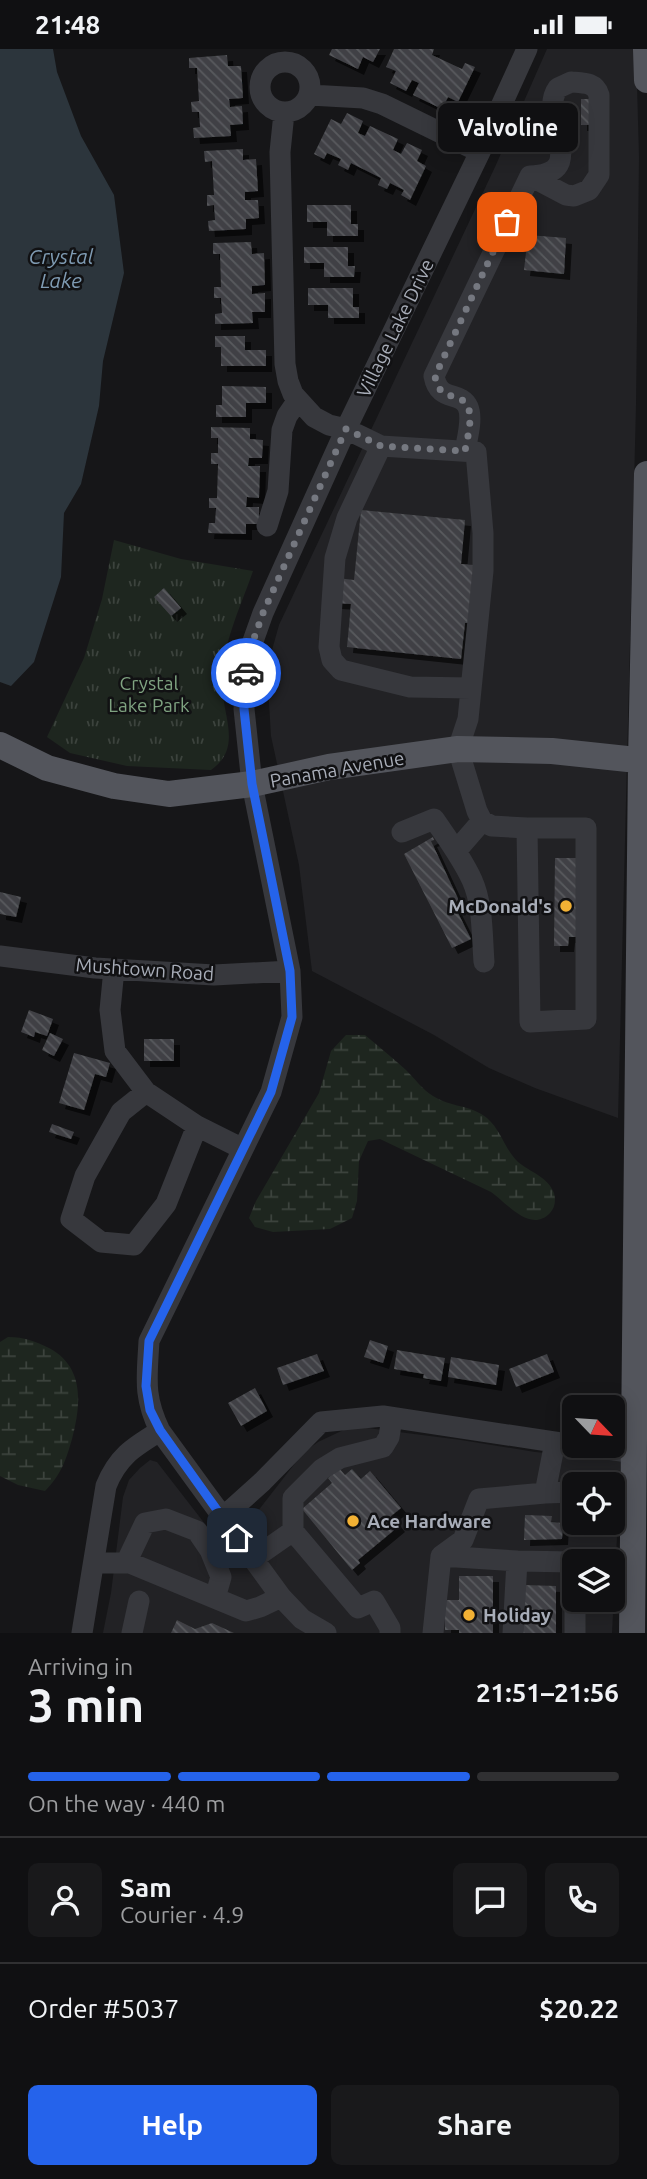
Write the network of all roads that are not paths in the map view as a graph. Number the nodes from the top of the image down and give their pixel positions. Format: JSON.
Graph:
{"nodes":[{"id":1,"x":527,"y":49,"type":"edge"},
{"id":2,"x":646,"y":49,"type":"edge"},
{"id":3,"x":647,"y":80,"type":"edge"},
{"id":4,"x":310,"y":95,"type":"junction"},
{"id":5,"x":284,"y":113,"type":"junction"},
{"id":6,"x":480,"y":152,"type":"junction"},
{"id":7,"x":530,"y":176,"type":"junction"},
{"id":8,"x":298,"y":400,"type":"junction"},
{"id":9,"x":346,"y":429,"type":"junction"},
{"id":10,"x":381,"y":446,"type":"junction"},
{"id":11,"x":465,"y":451,"type":"junction"},
{"id":12,"x":647,"y":474,"type":"edge"},
{"id":13,"x":267,"y":526,"type":"dead end"},
{"id":14,"x":471,"y":688,"type":"junction"},
{"id":15,"x":0,"y":745,"type":"edge"},
{"id":16,"x":458,"y":749,"type":"junction"},
{"id":17,"x":644,"y":761,"type":"edge"},
{"id":18,"x":252,"y":784,"type":"junction"},
{"id":19,"x":482,"y":821,"type":"junction"},
{"id":20,"x":527,"y":828,"type":"junction"},
{"id":21,"x":402,"y":832,"type":"dead end"},
{"id":22,"x":456,"y":851,"type":"junction"},
{"id":23,"x":0,"y":956,"type":"edge"},
{"id":24,"x":484,"y":962,"type":"dead end"},
{"id":25,"x":114,"y":969,"type":"junction"},
{"id":26,"x":290,"y":971,"type":"junction"},
{"id":27,"x":146,"y":1092,"type":"junction"},
{"id":28,"x":197,"y":1126,"type":"junction"},
{"id":29,"x":243,"y":1149,"type":"junction"},
{"id":30,"x":392,"y":1418,"type":"junction"},
{"id":31,"x":160,"y":1430,"type":"junction"},
{"id":32,"x":562,"y":1443,"type":"edge"},
{"id":33,"x":562,"y":1450,"type":"edge"},
{"id":34,"x":625,"y":1452,"type":"edge"},
{"id":35,"x":635,"y":1453,"type":"junction"},
{"id":36,"x":562,"y":1492,"type":"edge"},
{"id":37,"x":545,"y":1493,"type":"junction"},
{"id":38,"x":222,"y":1518,"type":"junction"},
{"id":39,"x":293,"y":1531,"type":"junction"},
{"id":40,"x":625,"y":1549,"type":"edge"},
{"id":41,"x":441,"y":1556,"type":"junction"},
{"id":42,"x":253,"y":1559,"type":"junction"},
{"id":43,"x":517,"y":1561,"type":"junction"},
{"id":44,"x":562,"y":1562,"type":"edge"},
{"id":45,"x":94,"y":1563,"type":"junction"},
{"id":46,"x":126,"y":1563,"type":"junction"},
{"id":47,"x":625,"y":1579,"type":"edge"},
{"id":48,"x":281,"y":1597,"type":"junction"},
{"id":49,"x":215,"y":1598,"type":"junction"},
{"id":50,"x":139,"y":1601,"type":"dead end"},
{"id":51,"x":575,"y":1612,"type":"edge"},
{"id":52,"x":305,"y":1626,"type":"edge"},
{"id":53,"x":82,"y":1633,"type":"edge"},
{"id":54,"x":132,"y":1633,"type":"edge"},
{"id":55,"x":326,"y":1633,"type":"edge"},
{"id":56,"x":390,"y":1633,"type":"edge"},
{"id":57,"x":433,"y":1633,"type":"edge"},
{"id":58,"x":513,"y":1633,"type":"edge"},
{"id":59,"x":575,"y":1633,"type":"edge"},
{"id":60,"x":632,"y":1633,"type":"edge"}],
"edges":[{"from":1,"to":6,"type":"street","name":"Village Lake Drive"},
{"from":2,"to":3,"type":"main road"},
{"from":4,"to":5,"type":"street"},
{"from":4,"to":5,"type":"street"},
{"from":4,"to":6,"type":"street"},
{"from":5,"to":8,"type":"street"},
{"from":6,"to":9,"type":"street","name":"Village Lake Drive"},
{"from":7,"to":7,"type":"street"},
{"from":7,"to":11,"type":"street"},
{"from":8,"to":9,"type":"street"},
{"from":8,"to":13,"type":"street"},
{"from":9,"to":10,"type":"street"},
{"from":9,"to":18,"type":"street","name":"Village Lake Drive"},
{"from":10,"to":11,"type":"street"},
{"from":10,"to":14,"type":"street"},
{"from":11,"to":14,"type":"street"},
{"from":12,"to":17,"type":"main road"},
{"from":14,"to":16,"type":"street"},
{"from":15,"to":18,"type":"main road","name":"Panama Avenue"},
{"from":16,"to":17,"type":"main road","name":"Panama Avenue"},
{"from":16,"to":18,"type":"main road","name":"Panama Avenue"},
{"from":16,"to":19,"type":"street"},
{"from":17,"to":35,"type":"main road"},
{"from":18,"to":26,"type":"street","name":"Village Lake Drive"},
{"from":19,"to":20,"type":"street"},
{"from":19,"to":22,"type":"street"},
{"from":20,"to":20,"type":"street"},
{"from":21,"to":22,"type":"street"},
{"from":22,"to":24,"type":"street"},
{"from":23,"to":25,"type":"street","name":"Mushtown Road"},
{"from":25,"to":26,"type":"street","name":"Mushtown Road"},
{"from":25,"to":27,"type":"street"},
{"from":26,"to":29,"type":"street","name":"Village Lake Drive"},
{"from":27,"to":28,"type":"street"},
{"from":27,"to":28,"type":"street"},
{"from":28,"to":29,"type":"street"},
{"from":29,"to":31,"type":"street","name":"Village Lake Drive"},
{"from":30,"to":32,"type":"street"},
{"from":30,"to":38,"type":"street"},
{"from":30,"to":39,"type":"street"},
{"from":31,"to":38,"type":"street","name":"Village Lake Drive"},
{"from":31,"to":45,"type":"street"},
{"from":33,"to":37,"type":"street"},
{"from":34,"to":35,"type":"street"},
{"from":35,"to":40,"type":"main road"},
{"from":36,"to":37,"type":"street"},
{"from":37,"to":41,"type":"street"},
{"from":38,"to":42,"type":"street","name":"Village Lake Drive"},
{"from":39,"to":42,"type":"street"},
{"from":39,"to":56,"type":"street"},
{"from":41,"to":43,"type":"street"},
{"from":41,"to":57,"type":"street"},
{"from":42,"to":48,"type":"street","name":"Village Lake Drive"},
{"from":43,"to":44,"type":"street"},
{"from":43,"to":58,"type":"street"},
{"from":45,"to":46,"type":"street"},
{"from":45,"to":53,"type":"street"},
{"from":46,"to":49,"type":"street"},
{"from":46,"to":49,"type":"street"},
{"from":47,"to":60,"type":"main road"},
{"from":48,"to":49,"type":"street"},
{"from":48,"to":52,"type":"street","name":"Village Lake Drive"},
{"from":50,"to":54,"type":"street"},
{"from":51,"to":59,"type":"street"},
{"from":52,"to":55,"type":"street","name":"Village Lake Drive"}]}
